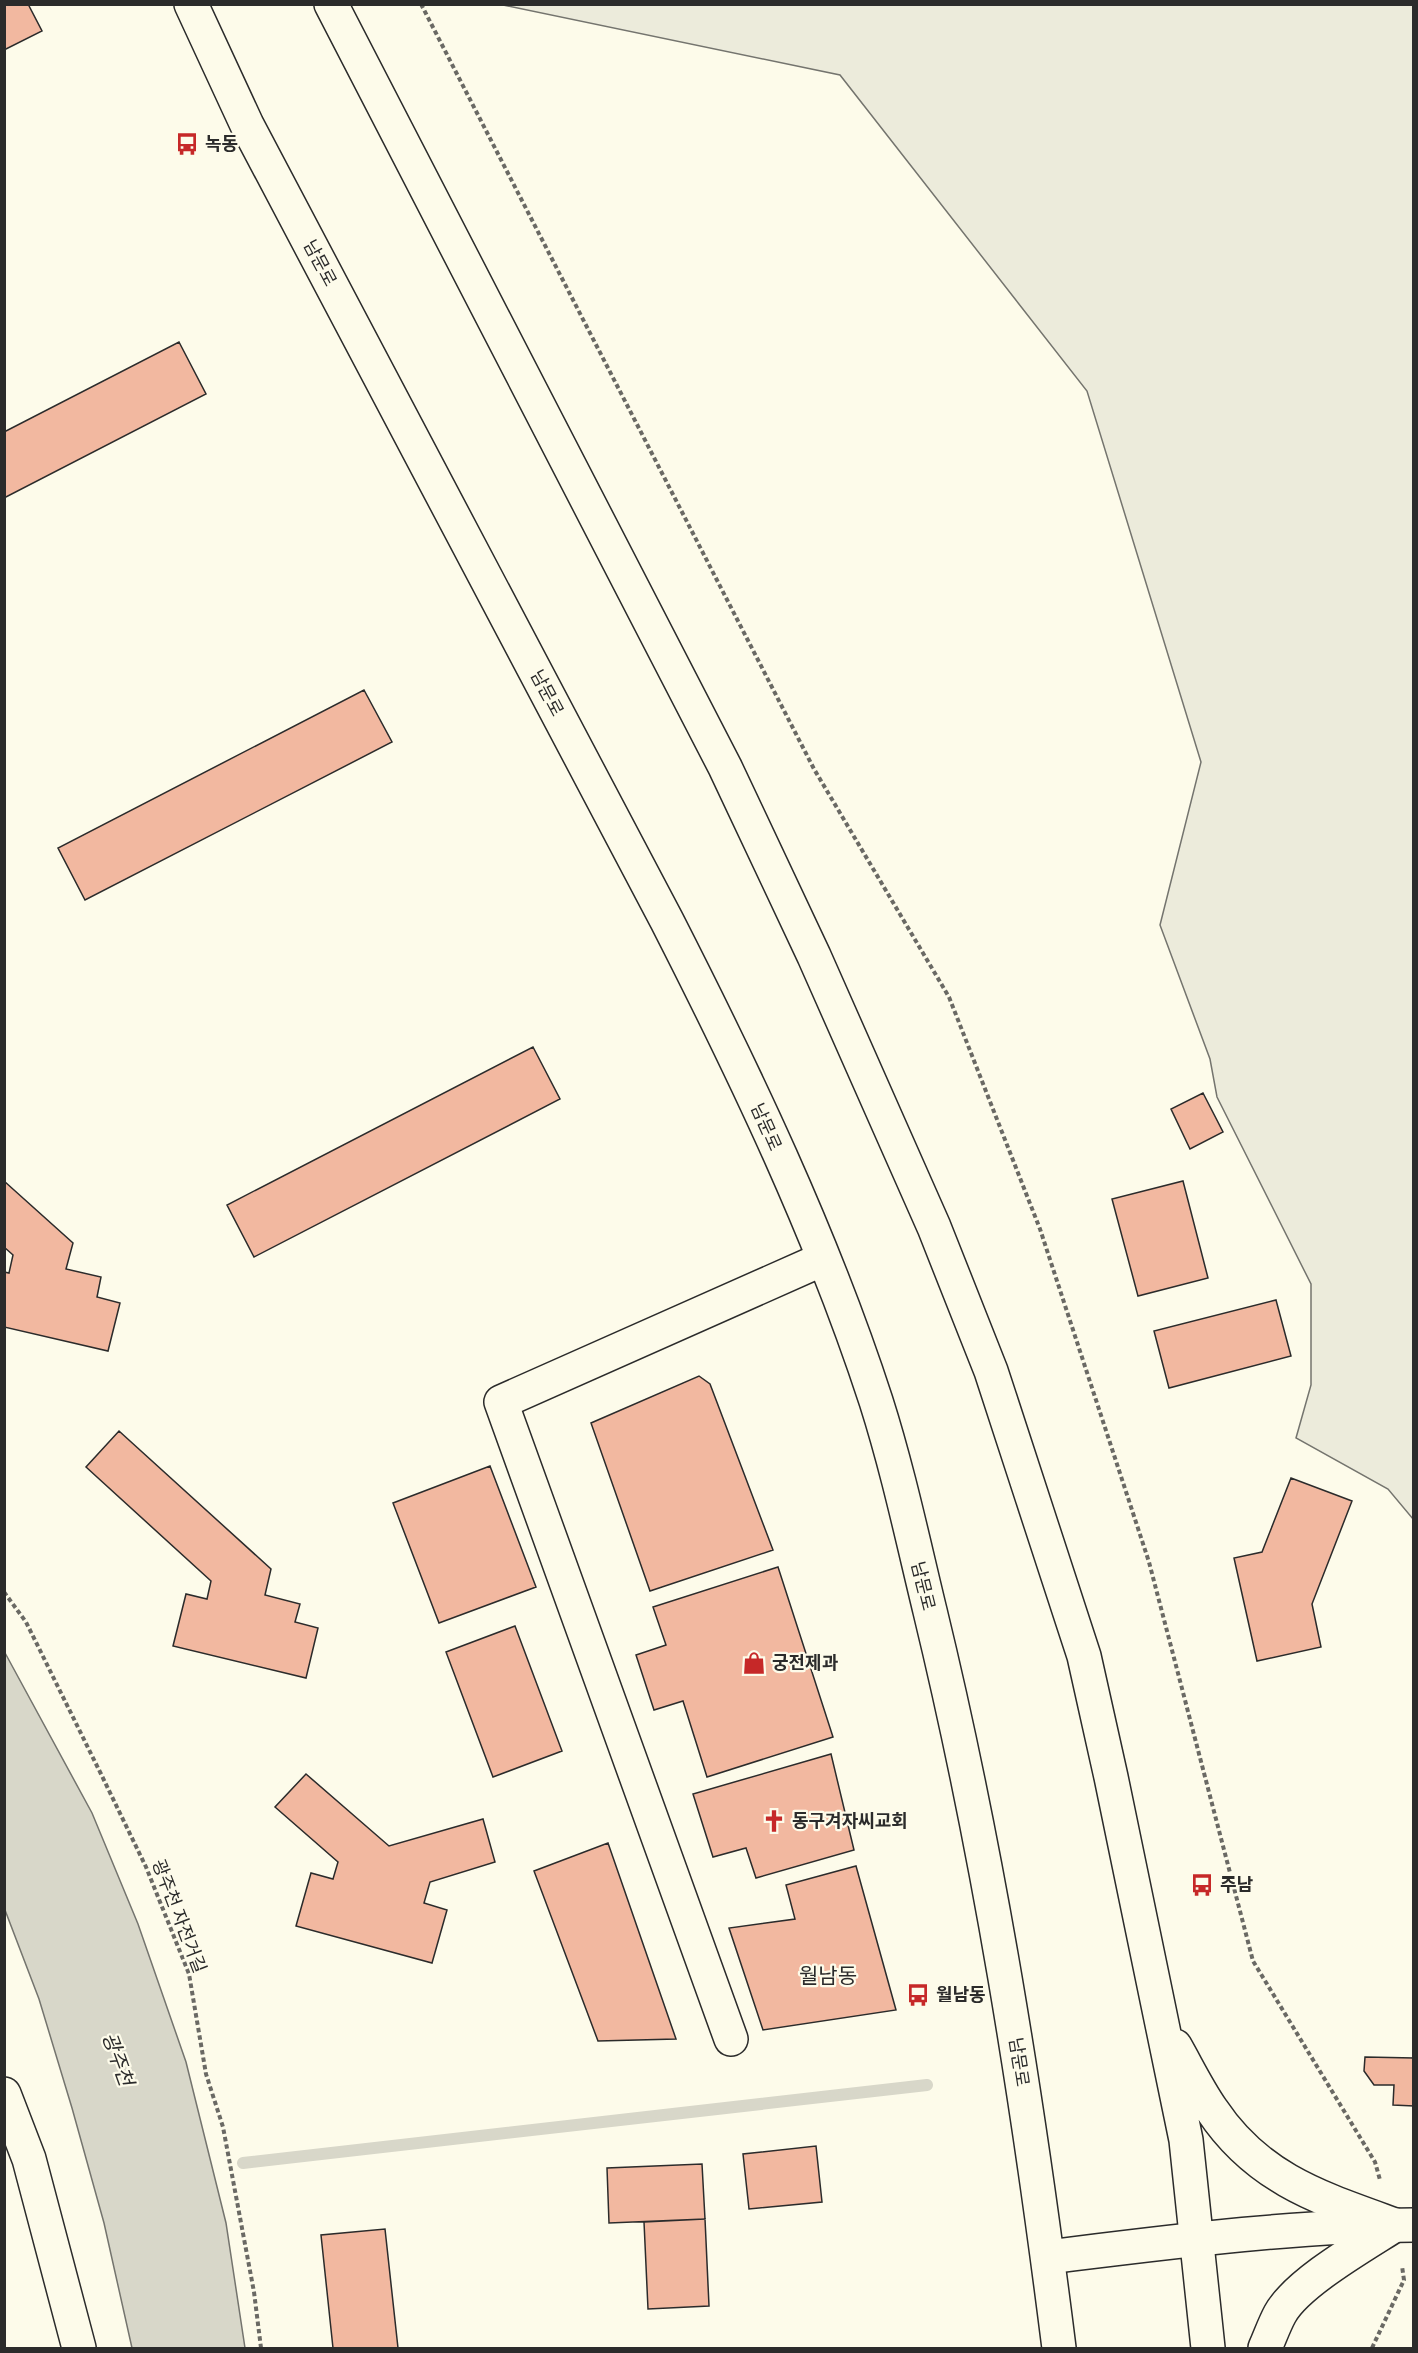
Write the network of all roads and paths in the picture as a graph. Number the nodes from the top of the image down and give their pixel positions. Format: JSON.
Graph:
{"nodes":[{"id":1,"x":331,"y":4,"type":"edge"},
{"id":2,"x":421,"y":4,"type":"edge"},
{"id":3,"x":188,"y":9,"type":"edge"},
{"id":4,"x":823,"y":1259,"type":"junction"},
{"id":5,"x":4,"y":1592,"type":"edge"},
{"id":6,"x":1161,"y":2020,"type":"junction"},
{"id":7,"x":731,"y":2039,"type":"dead end"},
{"id":8,"x":4,"y":2094,"type":"edge"},
{"id":9,"x":1404,"y":2225,"type":"edge"},
{"id":10,"x":1197,"y":2239,"type":"junction"},
{"id":11,"x":1048,"y":2257,"type":"junction"},
{"id":12,"x":79,"y":2349,"type":"edge"},
{"id":13,"x":261,"y":2349,"type":"edge"},
{"id":14,"x":1059,"y":2349,"type":"edge"},
{"id":15,"x":1208,"y":2349,"type":"edge"},
{"id":16,"x":1265,"y":2349,"type":"edge"},
{"id":17,"x":1372,"y":2349,"type":"edge"}],
"edges":[{"from":1,"to":6,"type":"main road"},
{"from":2,"to":9,"type":"path"},
{"from":3,"to":4,"type":"main road","name":"남문로"},
{"from":4,"to":7,"type":"main road"},
{"from":4,"to":11,"type":"main road","name":"남문로"},
{"from":5,"to":13,"type":"path","name":"광주천 자전거길"},
{"from":6,"to":9,"type":"main road"},
{"from":6,"to":10,"type":"main road"},
{"from":8,"to":12,"type":"main road"},
{"from":9,"to":10,"type":"main road"},
{"from":9,"to":16,"type":"main road"},
{"from":9,"to":17,"type":"path"},
{"from":10,"to":11,"type":"main road"},
{"from":10,"to":15,"type":"main road"},
{"from":11,"to":14,"type":"main road","name":"남문로"}]}
